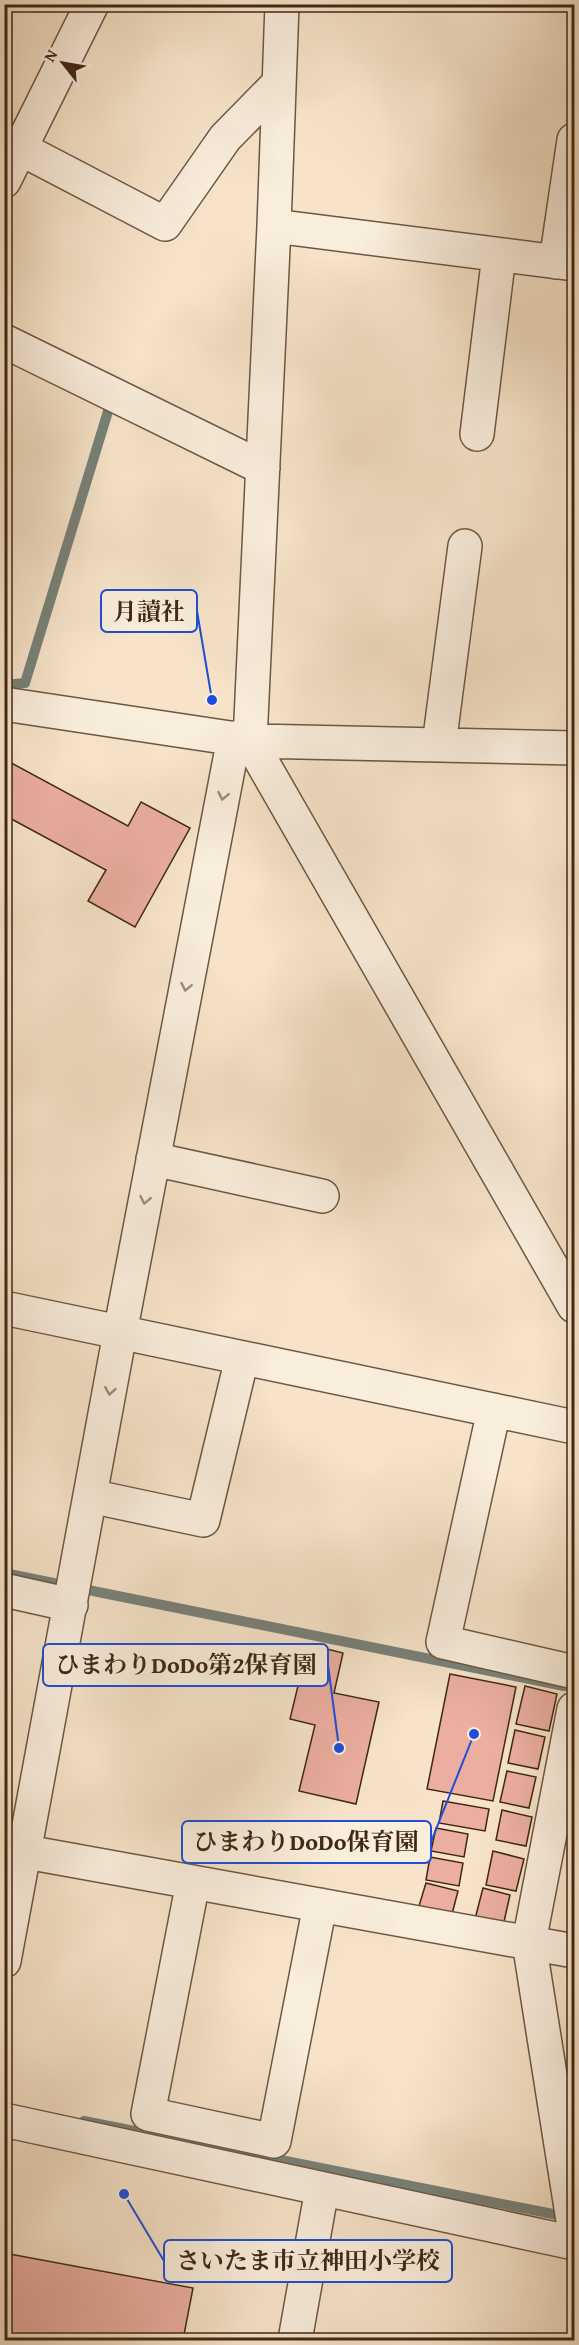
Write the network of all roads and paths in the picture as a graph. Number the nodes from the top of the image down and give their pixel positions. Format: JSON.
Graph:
{"nodes":[{"id":1,"x":93,"y":4,"type":"edge"},
{"id":2,"x":276,"y":8,"type":"edge"},
{"id":3,"x":279,"y":82,"type":"junction"},
{"id":4,"x":574,"y":140,"type":"edge"},
{"id":5,"x":13,"y":145,"type":"edge"},
{"id":6,"x":4,"y":181,"type":"edge"},
{"id":7,"x":274,"y":226,"type":"junction"},
{"id":8,"x":499,"y":255,"type":"junction"},
{"id":9,"x":565,"y":263,"type":"edge"},
{"id":10,"x":4,"y":341,"type":"edge"},
{"id":11,"x":477,"y":434,"type":"dead end"},
{"id":12,"x":263,"y":468,"type":"junction"},
{"id":13,"x":465,"y":546,"type":"dead end"},
{"id":14,"x":4,"y":704,"type":"edge"},
{"id":15,"x":242,"y":740,"type":"junction"},
{"id":16,"x":439,"y":745,"type":"junction"},
{"id":17,"x":574,"y":748,"type":"edge"},
{"id":18,"x":153,"y":1159,"type":"junction"},
{"id":19,"x":322,"y":1196,"type":"dead end"},
{"id":20,"x":574,"y":1306,"type":"edge"},
{"id":21,"x":4,"y":1308,"type":"edge"},
{"id":22,"x":120,"y":1333,"type":"junction"},
{"id":23,"x":242,"y":1358,"type":"junction"},
{"id":24,"x":494,"y":1410,"type":"junction"},
{"id":25,"x":574,"y":1426,"type":"edge"},
{"id":26,"x":90,"y":1496,"type":"junction"},
{"id":27,"x":4,"y":1590,"type":"edge"},
{"id":28,"x":71,"y":1605,"type":"junction"},
{"id":29,"x":574,"y":1672,"type":"edge"},
{"id":30,"x":574,"y":1709,"type":"edge"},
{"id":31,"x":15,"y":1850,"type":"edge"},
{"id":32,"x":193,"y":1882,"type":"junction"},
{"id":33,"x":320,"y":1905,"type":"junction"},
{"id":34,"x":530,"y":1942,"type":"junction"},
{"id":35,"x":574,"y":1951,"type":"edge"},
{"id":36,"x":4,"y":1961,"type":"edge"},
{"id":37,"x":4,"y":2120,"type":"edge"},
{"id":38,"x":322,"y":2189,"type":"junction"},
{"id":39,"x":574,"y":2227,"type":"edge"},
{"id":40,"x":574,"y":2243,"type":"edge"},
{"id":41,"x":295,"y":2340,"type":"edge"}],
"edges":[{"from":1,"to":5,"type":"street"},
{"from":2,"to":3,"type":"street"},
{"from":3,"to":5,"type":"street"},
{"from":3,"to":7,"type":"street"},
{"from":4,"to":9,"type":"street"},
{"from":5,"to":6,"type":"street"},
{"from":7,"to":8,"type":"street"},
{"from":7,"to":12,"type":"street"},
{"from":8,"to":9,"type":"street"},
{"from":8,"to":11,"type":"street"},
{"from":10,"to":12,"type":"street"},
{"from":12,"to":15,"type":"street"},
{"from":13,"to":16,"type":"street"},
{"from":14,"to":15,"type":"street"},
{"from":15,"to":16,"type":"street"},
{"from":15,"to":18,"type":"street","one_way":true},
{"from":15,"to":20,"type":"street"},
{"from":16,"to":17,"type":"street"},
{"from":18,"to":19,"type":"street"},
{"from":18,"to":22,"type":"street","one_way":true},
{"from":21,"to":22,"type":"street"},
{"from":22,"to":23,"type":"street"},
{"from":22,"to":26,"type":"street","one_way":true},
{"from":23,"to":24,"type":"street"},
{"from":23,"to":26,"type":"street"},
{"from":24,"to":25,"type":"street"},
{"from":24,"to":29,"type":"street"},
{"from":26,"to":28,"type":"street"},
{"from":27,"to":28,"type":"street"},
{"from":28,"to":31,"type":"street"},
{"from":30,"to":34,"type":"street"},
{"from":31,"to":32,"type":"street"},
{"from":31,"to":36,"type":"street"},
{"from":32,"to":33,"type":"street"},
{"from":32,"to":33,"type":"street"},
{"from":33,"to":34,"type":"street"},
{"from":34,"to":35,"type":"street"},
{"from":34,"to":39,"type":"street"},
{"from":37,"to":38,"type":"street"},
{"from":38,"to":40,"type":"street"},
{"from":38,"to":41,"type":"street"}]}
